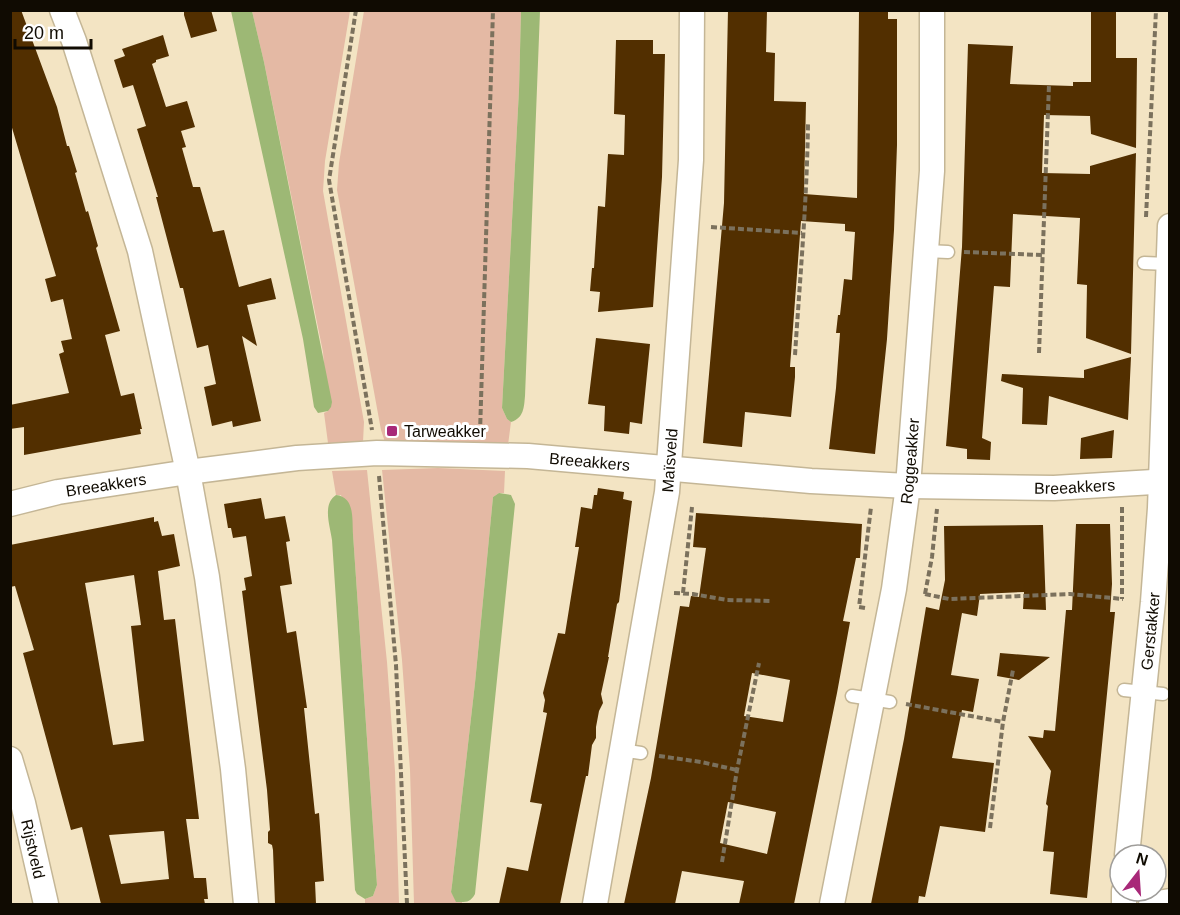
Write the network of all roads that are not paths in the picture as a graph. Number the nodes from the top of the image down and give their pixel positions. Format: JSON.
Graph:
{"nodes":[{"id":1,"x":62,"y":10,"type":"edge"},
{"id":2,"x":693,"y":10,"type":"edge"},
{"id":3,"x":932,"y":10,"type":"edge"},
{"id":4,"x":1170,"y":226,"type":"edge"},
{"id":5,"x":1144,"y":263,"type":"dead end"},
{"id":6,"x":1168,"y":264,"type":"edge"},
{"id":7,"x":669,"y":468,"type":"junction"},
{"id":8,"x":188,"y":472,"type":"junction"},
{"id":9,"x":1166,"y":481,"type":"edge"},
{"id":10,"x":907,"y":498,"type":"junction"},
{"id":11,"x":10,"y":504,"type":"edge"},
{"id":12,"x":10,"y":759,"type":"edge"},
{"id":13,"x":1127,"y":843,"type":"edge"},
{"id":14,"x":1170,"y":901,"type":"edge"},
{"id":15,"x":46,"y":904,"type":"edge"},
{"id":16,"x":246,"y":904,"type":"edge"},
{"id":17,"x":595,"y":904,"type":"edge"},
{"id":18,"x":832,"y":904,"type":"edge"},
{"id":19,"x":1151,"y":904,"type":"edge"}],
"edges":[{"from":1,"to":8,"type":"street"},
{"from":2,"to":7,"type":"street","name":"Maïsveld"},
{"from":3,"to":10,"type":"street","name":"Roggeakker"},
{"from":4,"to":6,"type":"street","name":"Gerstakker"},
{"from":5,"to":6,"type":"lane"},
{"from":6,"to":9,"type":"street","name":"Gerstakker"},
{"from":7,"to":8,"type":"street","name":"Breeakkers"},
{"from":7,"to":10,"type":"street","name":"Breeakkers"},
{"from":7,"to":17,"type":"street","name":"Maïsveld"},
{"from":8,"to":11,"type":"street","name":"Breeakkers"},
{"from":8,"to":16,"type":"street"},
{"from":9,"to":10,"type":"street","name":"Breeakkers"},
{"from":9,"to":13,"type":"street","name":"Gerstakker"},
{"from":10,"to":18,"type":"street","name":"Roggeakker"},
{"from":12,"to":15,"type":"street","name":"Rijstveld"},
{"from":14,"to":19,"type":"street"}]}
